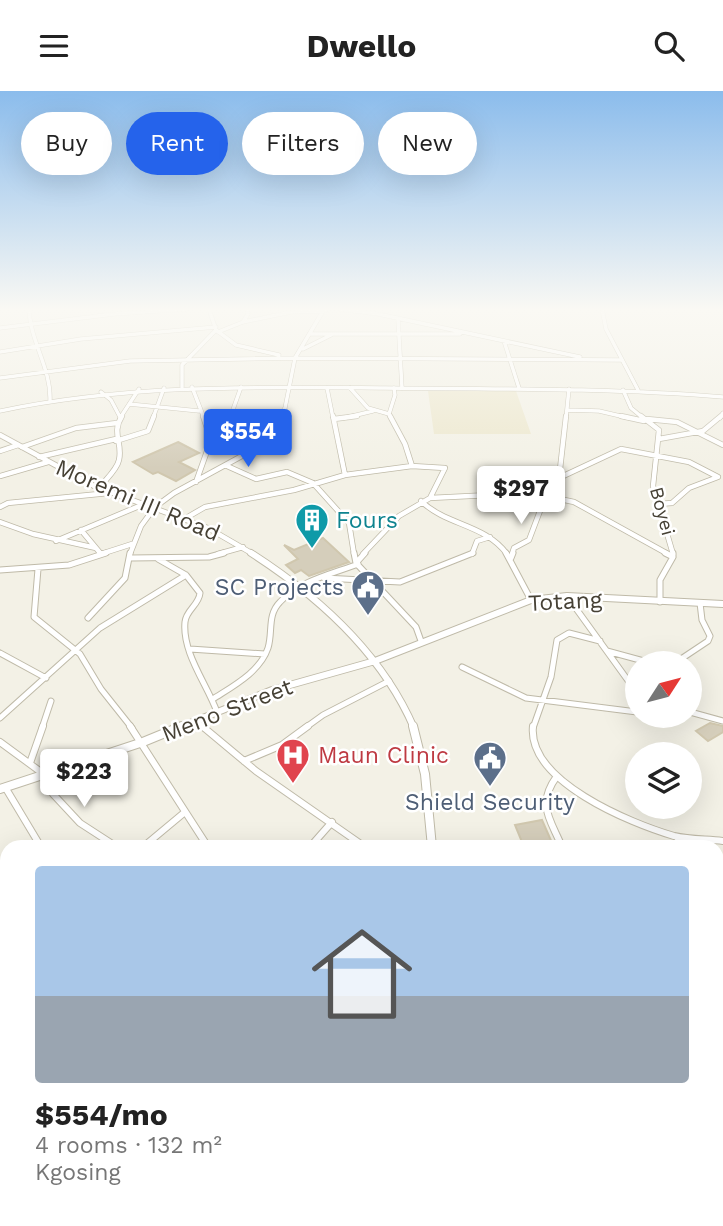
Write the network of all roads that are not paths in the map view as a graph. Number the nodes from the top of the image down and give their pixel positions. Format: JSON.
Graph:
{"nodes":[{"id":1,"x":43,"y":362,"type":"edge"},
{"id":2,"x":121,"y":362,"type":"edge"},
{"id":3,"x":187,"y":362,"type":"edge"},
{"id":4,"x":294,"y":362,"type":"edge"},
{"id":5,"x":399,"y":362,"type":"edge"},
{"id":6,"x":511,"y":362,"type":"edge"},
{"id":7,"x":622,"y":362,"type":"edge"},
{"id":8,"x":46,"y":370,"type":"junction"},
{"id":9,"x":0,"y":378,"type":"edge"},
{"id":10,"x":632,"y":380,"type":"junction"},
{"id":11,"x":182,"y":387,"type":"junction"},
{"id":12,"x":192,"y":387,"type":"junction"},
{"id":13,"x":241,"y":387,"type":"junction"},
{"id":14,"x":290,"y":387,"type":"junction"},
{"id":15,"x":164,"y":388,"type":"junction"},
{"id":16,"x":327,"y":388,"type":"junction"},
{"id":17,"x":350,"y":388,"type":"junction"},
{"id":18,"x":394,"y":388,"type":"junction"},
{"id":19,"x":402,"y":388,"type":"junction"},
{"id":20,"x":519,"y":388,"type":"junction"},
{"id":21,"x":139,"y":389,"type":"junction"},
{"id":22,"x":569,"y":389,"type":"junction"},
{"id":23,"x":623,"y":390,"type":"junction"},
{"id":24,"x":638,"y":390,"type":"junction"},
{"id":25,"x":656,"y":391,"type":"junction"},
{"id":26,"x":101,"y":392,"type":"junction"},
{"id":27,"x":723,"y":397,"type":"edge"},
{"id":28,"x":50,"y":400,"type":"junction"},
{"id":29,"x":129,"y":404,"type":"junction"},
{"id":30,"x":157,"y":408,"type":"junction"},
{"id":31,"x":568,"y":410,"type":"junction"},
{"id":32,"x":0,"y":411,"type":"edge"},
{"id":33,"x":199,"y":411,"type":"junction"},
{"id":34,"x":373,"y":411,"type":"junction"},
{"id":35,"x":723,"y":412,"type":"edge"},
{"id":36,"x":389,"y":414,"type":"junction"},
{"id":37,"x":120,"y":417,"type":"junction"},
{"id":38,"x":334,"y":419,"type":"junction"},
{"id":39,"x":644,"y":419,"type":"junction"},
{"id":40,"x":117,"y":423,"type":"junction"},
{"id":41,"x":651,"y":423,"type":"junction"},
{"id":42,"x":699,"y":433,"type":"junction"},
{"id":43,"x":0,"y":435,"type":"edge"},
{"id":44,"x":45,"y":439,"type":"junction"},
{"id":45,"x":659,"y":439,"type":"junction"},
{"id":46,"x":116,"y":440,"type":"junction"},
{"id":47,"x":211,"y":441,"type":"junction"},
{"id":48,"x":723,"y":445,"type":"edge"},
{"id":49,"x":20,"y":446,"type":"junction"},
{"id":50,"x":0,"y":451,"type":"edge"},
{"id":51,"x":47,"y":454,"type":"junction"},
{"id":52,"x":39,"y":457,"type":"junction"},
{"id":53,"x":657,"y":459,"type":"junction"},
{"id":54,"x":48,"y":462,"type":"junction"},
{"id":55,"x":227,"y":466,"type":"junction"},
{"id":56,"x":412,"y":466,"type":"junction"},
{"id":57,"x":345,"y":475,"type":"junction"},
{"id":58,"x":0,"y":476,"type":"edge"},
{"id":59,"x":559,"y":478,"type":"junction"},
{"id":60,"x":196,"y":482,"type":"junction"},
{"id":61,"x":313,"y":483,"type":"junction"},
{"id":62,"x":99,"y":488,"type":"junction"},
{"id":63,"x":109,"y":493,"type":"junction"},
{"id":64,"x":546,"y":494,"type":"junction"},
{"id":65,"x":430,"y":498,"type":"junction"},
{"id":66,"x":421,"y":501,"type":"junction"},
{"id":67,"x":145,"y":504,"type":"junction"},
{"id":68,"x":658,"y":504,"type":"junction"},
{"id":69,"x":0,"y":507,"type":"edge"},
{"id":70,"x":155,"y":507,"type":"junction"},
{"id":71,"x":186,"y":518,"type":"junction"},
{"id":72,"x":0,"y":522,"type":"edge"},
{"id":73,"x":81,"y":530,"type":"junction"},
{"id":74,"x":490,"y":537,"type":"junction"},
{"id":75,"x":56,"y":541,"type":"junction"},
{"id":76,"x":132,"y":544,"type":"junction"},
{"id":77,"x":243,"y":547,"type":"junction"},
{"id":78,"x":96,"y":548,"type":"junction"},
{"id":79,"x":100,"y":554,"type":"junction"},
{"id":80,"x":673,"y":557,"type":"junction"},
{"id":81,"x":131,"y":558,"type":"junction"},
{"id":82,"x":511,"y":558,"type":"junction"},
{"id":83,"x":158,"y":559,"type":"junction"},
{"id":84,"x":357,"y":563,"type":"junction"},
{"id":85,"x":38,"y":569,"type":"junction"},
{"id":86,"x":0,"y":570,"type":"edge"},
{"id":87,"x":186,"y":575,"type":"junction"},
{"id":88,"x":323,"y":578,"type":"junction"},
{"id":89,"x":376,"y":582,"type":"junction"},
{"id":90,"x":298,"y":589,"type":"junction"},
{"id":91,"x":567,"y":596,"type":"junction"},
{"id":92,"x":531,"y":600,"type":"junction"},
{"id":93,"x":660,"y":602,"type":"junction"},
{"id":94,"x":700,"y":603,"type":"junction"},
{"id":95,"x":723,"y":604,"type":"edge"},
{"id":96,"x":88,"y":618,"type":"dead end"},
{"id":97,"x":421,"y":641,"type":"junction"},
{"id":98,"x":600,"y":641,"type":"junction"},
{"id":99,"x":76,"y":649,"type":"junction"},
{"id":100,"x":190,"y":649,"type":"junction"},
{"id":101,"x":607,"y":650,"type":"junction"},
{"id":102,"x":693,"y":651,"type":"edge"},
{"id":103,"x":0,"y":653,"type":"edge"},
{"id":104,"x":265,"y":654,"type":"junction"},
{"id":105,"x":625,"y":655,"type":"edge"},
{"id":106,"x":375,"y":661,"type":"junction"},
{"id":107,"x":462,"y":667,"type":"dead end"},
{"id":108,"x":625,"y":675,"type":"edge"},
{"id":109,"x":46,"y":678,"type":"junction"},
{"id":110,"x":389,"y":681,"type":"junction"},
{"id":111,"x":213,"y":699,"type":"junction"},
{"id":112,"x":542,"y":700,"type":"junction"},
{"id":113,"x":51,"y":701,"type":"dead end"},
{"id":114,"x":625,"y":710,"type":"edge"},
{"id":115,"x":217,"y":712,"type":"junction"},
{"id":116,"x":702,"y":715,"type":"edge"},
{"id":117,"x":0,"y":718,"type":"edge"},
{"id":118,"x":723,"y":720,"type":"edge"},
{"id":119,"x":196,"y":721,"type":"junction"},
{"id":120,"x":0,"y":742,"type":"edge"},
{"id":121,"x":143,"y":742,"type":"junction"},
{"id":122,"x":244,"y":761,"type":"junction"},
{"id":123,"x":30,"y":763,"type":"junction"},
{"id":124,"x":45,"y":775,"type":"junction"},
{"id":125,"x":557,"y":776,"type":"junction"},
{"id":126,"x":3,"y":788,"type":"edge"},
{"id":127,"x":185,"y":812,"type":"junction"},
{"id":128,"x":332,"y":822,"type":"junction"},
{"id":129,"x":677,"y":837,"type":"junction"},
{"id":130,"x":36,"y":840,"type":"edge"},
{"id":131,"x":106,"y":840,"type":"edge"},
{"id":132,"x":152,"y":840,"type":"edge"},
{"id":133,"x":203,"y":840,"type":"edge"},
{"id":134,"x":316,"y":840,"type":"edge"},
{"id":135,"x":356,"y":840,"type":"edge"},
{"id":136,"x":431,"y":840,"type":"edge"},
{"id":137,"x":559,"y":840,"type":"edge"},
{"id":138,"x":678,"y":840,"type":"edge"},
{"id":139,"x":712,"y":840,"type":"edge"}],
"edges":[{"from":1,"to":8,"type":"street"},
{"from":2,"to":8,"type":"street"},
{"from":3,"to":11,"type":"street"},
{"from":4,"to":14,"type":"street"},
{"from":5,"to":19,"type":"street"},
{"from":6,"to":20,"type":"street"},
{"from":7,"to":10,"type":"street"},
{"from":8,"to":9,"type":"street"},
{"from":8,"to":28,"type":"street"},
{"from":10,"to":23,"type":"street"},
{"from":10,"to":24,"type":"street"},
{"from":10,"to":25,"type":"street"},
{"from":11,"to":12,"type":"street"},
{"from":11,"to":15,"type":"street"},
{"from":12,"to":13,"type":"street"},
{"from":12,"to":33,"type":"street"},
{"from":13,"to":14,"type":"street"},
{"from":13,"to":47,"type":"street"},
{"from":14,"to":16,"type":"street"},
{"from":14,"to":55,"type":"street"},
{"from":15,"to":21,"type":"street"},
{"from":15,"to":30,"type":"street"},
{"from":16,"to":17,"type":"street"},
{"from":16,"to":38,"type":"street"},
{"from":17,"to":18,"type":"street"},
{"from":17,"to":34,"type":"street"},
{"from":18,"to":19,"type":"street"},
{"from":18,"to":36,"type":"street"},
{"from":19,"to":20,"type":"street"},
{"from":20,"to":22,"type":"street"},
{"from":21,"to":26,"type":"street"},
{"from":21,"to":29,"type":"street"},
{"from":22,"to":23,"type":"street"},
{"from":22,"to":31,"type":"street"},
{"from":23,"to":24,"type":"street"},
{"from":23,"to":39,"type":"street"},
{"from":24,"to":25,"type":"street"},
{"from":25,"to":27,"type":"street"},
{"from":26,"to":28,"type":"street"},
{"from":26,"to":37,"type":"street"},
{"from":28,"to":32,"type":"street"},
{"from":29,"to":30,"type":"street"},
{"from":29,"to":37,"type":"street"},
{"from":30,"to":33,"type":"street"},
{"from":30,"to":46,"type":"street"},
{"from":31,"to":41,"type":"street"},
{"from":31,"to":59,"type":"street"},
{"from":33,"to":47,"type":"street"},
{"from":34,"to":36,"type":"street"},
{"from":34,"to":38,"type":"street"},
{"from":35,"to":42,"type":"street"},
{"from":36,"to":56,"type":"street"},
{"from":37,"to":40,"type":"street"},
{"from":38,"to":57,"type":"street"},
{"from":39,"to":41,"type":"street"},
{"from":39,"to":42,"type":"street"},
{"from":40,"to":44,"type":"street"},
{"from":40,"to":46,"type":"street"},
{"from":41,"to":45,"type":"street"},
{"from":42,"to":45,"type":"street"},
{"from":42,"to":48,"type":"street"},
{"from":43,"to":49,"type":"street","name":"Moremi III Road"},
{"from":44,"to":49,"type":"street"},
{"from":44,"to":51,"type":"street"},
{"from":45,"to":53,"type":"street","name":"Boyei"},
{"from":46,"to":51,"type":"street"},
{"from":46,"to":62,"type":"street"},
{"from":47,"to":60,"type":"street"},
{"from":49,"to":50,"type":"street"},
{"from":49,"to":52,"type":"street","name":"Moremi III Road"},
{"from":51,"to":52,"type":"street"},
{"from":52,"to":54,"type":"street","name":"Moremi III Road"},
{"from":53,"to":59,"type":"street"},
{"from":53,"to":68,"type":"street","name":"Boyei"},
{"from":53,"to":68,"type":"street"},
{"from":54,"to":58,"type":"street"},
{"from":54,"to":62,"type":"street","name":"Moremi III Road"},
{"from":55,"to":60,"type":"street"},
{"from":55,"to":61,"type":"street"},
{"from":56,"to":57,"type":"street"},
{"from":56,"to":65,"type":"street"},
{"from":57,"to":61,"type":"street"},
{"from":59,"to":64,"type":"street"},
{"from":60,"to":70,"type":"street"},
{"from":61,"to":71,"type":"street"},
{"from":61,"to":84,"type":"street"},
{"from":62,"to":63,"type":"street","name":"Moremi III Road"},
{"from":63,"to":67,"type":"street","name":"Moremi III Road"},
{"from":63,"to":69,"type":"street"},
{"from":64,"to":65,"type":"street"},
{"from":64,"to":80,"type":"street"},
{"from":64,"to":82,"type":"street"},
{"from":65,"to":66,"type":"street"},
{"from":66,"to":74,"type":"street"},
{"from":66,"to":84,"type":"street"},
{"from":67,"to":70,"type":"street","name":"Moremi III Road"},
{"from":67,"to":73,"type":"street"},
{"from":68,"to":80,"type":"street","name":"Boyei"},
{"from":70,"to":71,"type":"street","name":"Moremi III Road"},
{"from":70,"to":76,"type":"street"},
{"from":71,"to":77,"type":"street","name":"Moremi III Road"},
{"from":72,"to":75,"type":"street"},
{"from":73,"to":75,"type":"street"},
{"from":73,"to":78,"type":"street"},
{"from":74,"to":82,"type":"street"},
{"from":74,"to":89,"type":"street"},
{"from":75,"to":78,"type":"street"},
{"from":76,"to":79,"type":"street"},
{"from":76,"to":81,"type":"street"},
{"from":77,"to":83,"type":"street"},
{"from":77,"to":90,"type":"street","name":"Moremi III Road"},
{"from":78,"to":79,"type":"street"},
{"from":79,"to":85,"type":"street"},
{"from":80,"to":93,"type":"street","name":"Boyei"},
{"from":81,"to":83,"type":"street"},
{"from":81,"to":96,"type":"street"},
{"from":82,"to":92,"type":"street"},
{"from":83,"to":87,"type":"street"},
{"from":84,"to":88,"type":"street"},
{"from":84,"to":89,"type":"street"},
{"from":85,"to":86,"type":"street"},
{"from":85,"to":99,"type":"street"},
{"from":87,"to":99,"type":"street"},
{"from":87,"to":100,"type":"street"},
{"from":88,"to":89,"type":"street"},
{"from":88,"to":90,"type":"street"},
{"from":89,"to":97,"type":"street"},
{"from":90,"to":104,"type":"street"},
{"from":90,"to":106,"type":"street","name":"Moremi III Road"},
{"from":91,"to":92,"type":"street","name":"Totang"},
{"from":91,"to":93,"type":"street","name":"Totang"},
{"from":91,"to":98,"type":"street"},
{"from":92,"to":97,"type":"street","name":"Totang"},
{"from":93,"to":94,"type":"street","name":"Totang"},
{"from":94,"to":95,"type":"street","name":"Totang"},
{"from":94,"to":102,"type":"street"},
{"from":97,"to":106,"type":"street","name":"Totang"},
{"from":98,"to":101,"type":"street"},
{"from":98,"to":112,"type":"street"},
{"from":99,"to":109,"type":"street"},
{"from":99,"to":121,"type":"street"},
{"from":100,"to":104,"type":"street"},
{"from":100,"to":111,"type":"street"},
{"from":101,"to":105,"type":"street"},
{"from":101,"to":108,"type":"street"},
{"from":103,"to":109,"type":"street"},
{"from":104,"to":111,"type":"street"},
{"from":106,"to":110,"type":"street","name":"Moremi III Road"},
{"from":106,"to":115,"type":"street","name":"Meno Street"},
{"from":107,"to":112,"type":"street"},
{"from":109,"to":117,"type":"street"},
{"from":110,"to":122,"type":"street"},
{"from":110,"to":136,"type":"street","name":"Moremi III Road"},
{"from":111,"to":115,"type":"street"},
{"from":112,"to":114,"type":"street"},
{"from":112,"to":125,"type":"street"},
{"from":113,"to":123,"type":"street"},
{"from":115,"to":119,"type":"street","name":"Meno Street"},
{"from":116,"to":118,"type":"street"},
{"from":119,"to":121,"type":"street","name":"Meno Street"},
{"from":119,"to":122,"type":"street"},
{"from":120,"to":123,"type":"street"},
{"from":121,"to":124,"type":"street","name":"Meno Street"},
{"from":121,"to":127,"type":"street"},
{"from":122,"to":128,"type":"street"},
{"from":123,"to":124,"type":"street"},
{"from":124,"to":126,"type":"street","name":"Meno Street"},
{"from":124,"to":131,"type":"street"},
{"from":125,"to":129,"type":"street"},
{"from":125,"to":137,"type":"street"},
{"from":126,"to":130,"type":"street"},
{"from":127,"to":132,"type":"street"},
{"from":127,"to":133,"type":"street"},
{"from":128,"to":134,"type":"street"},
{"from":128,"to":135,"type":"street"},
{"from":129,"to":138,"type":"street"},
{"from":129,"to":139,"type":"street"}]}
